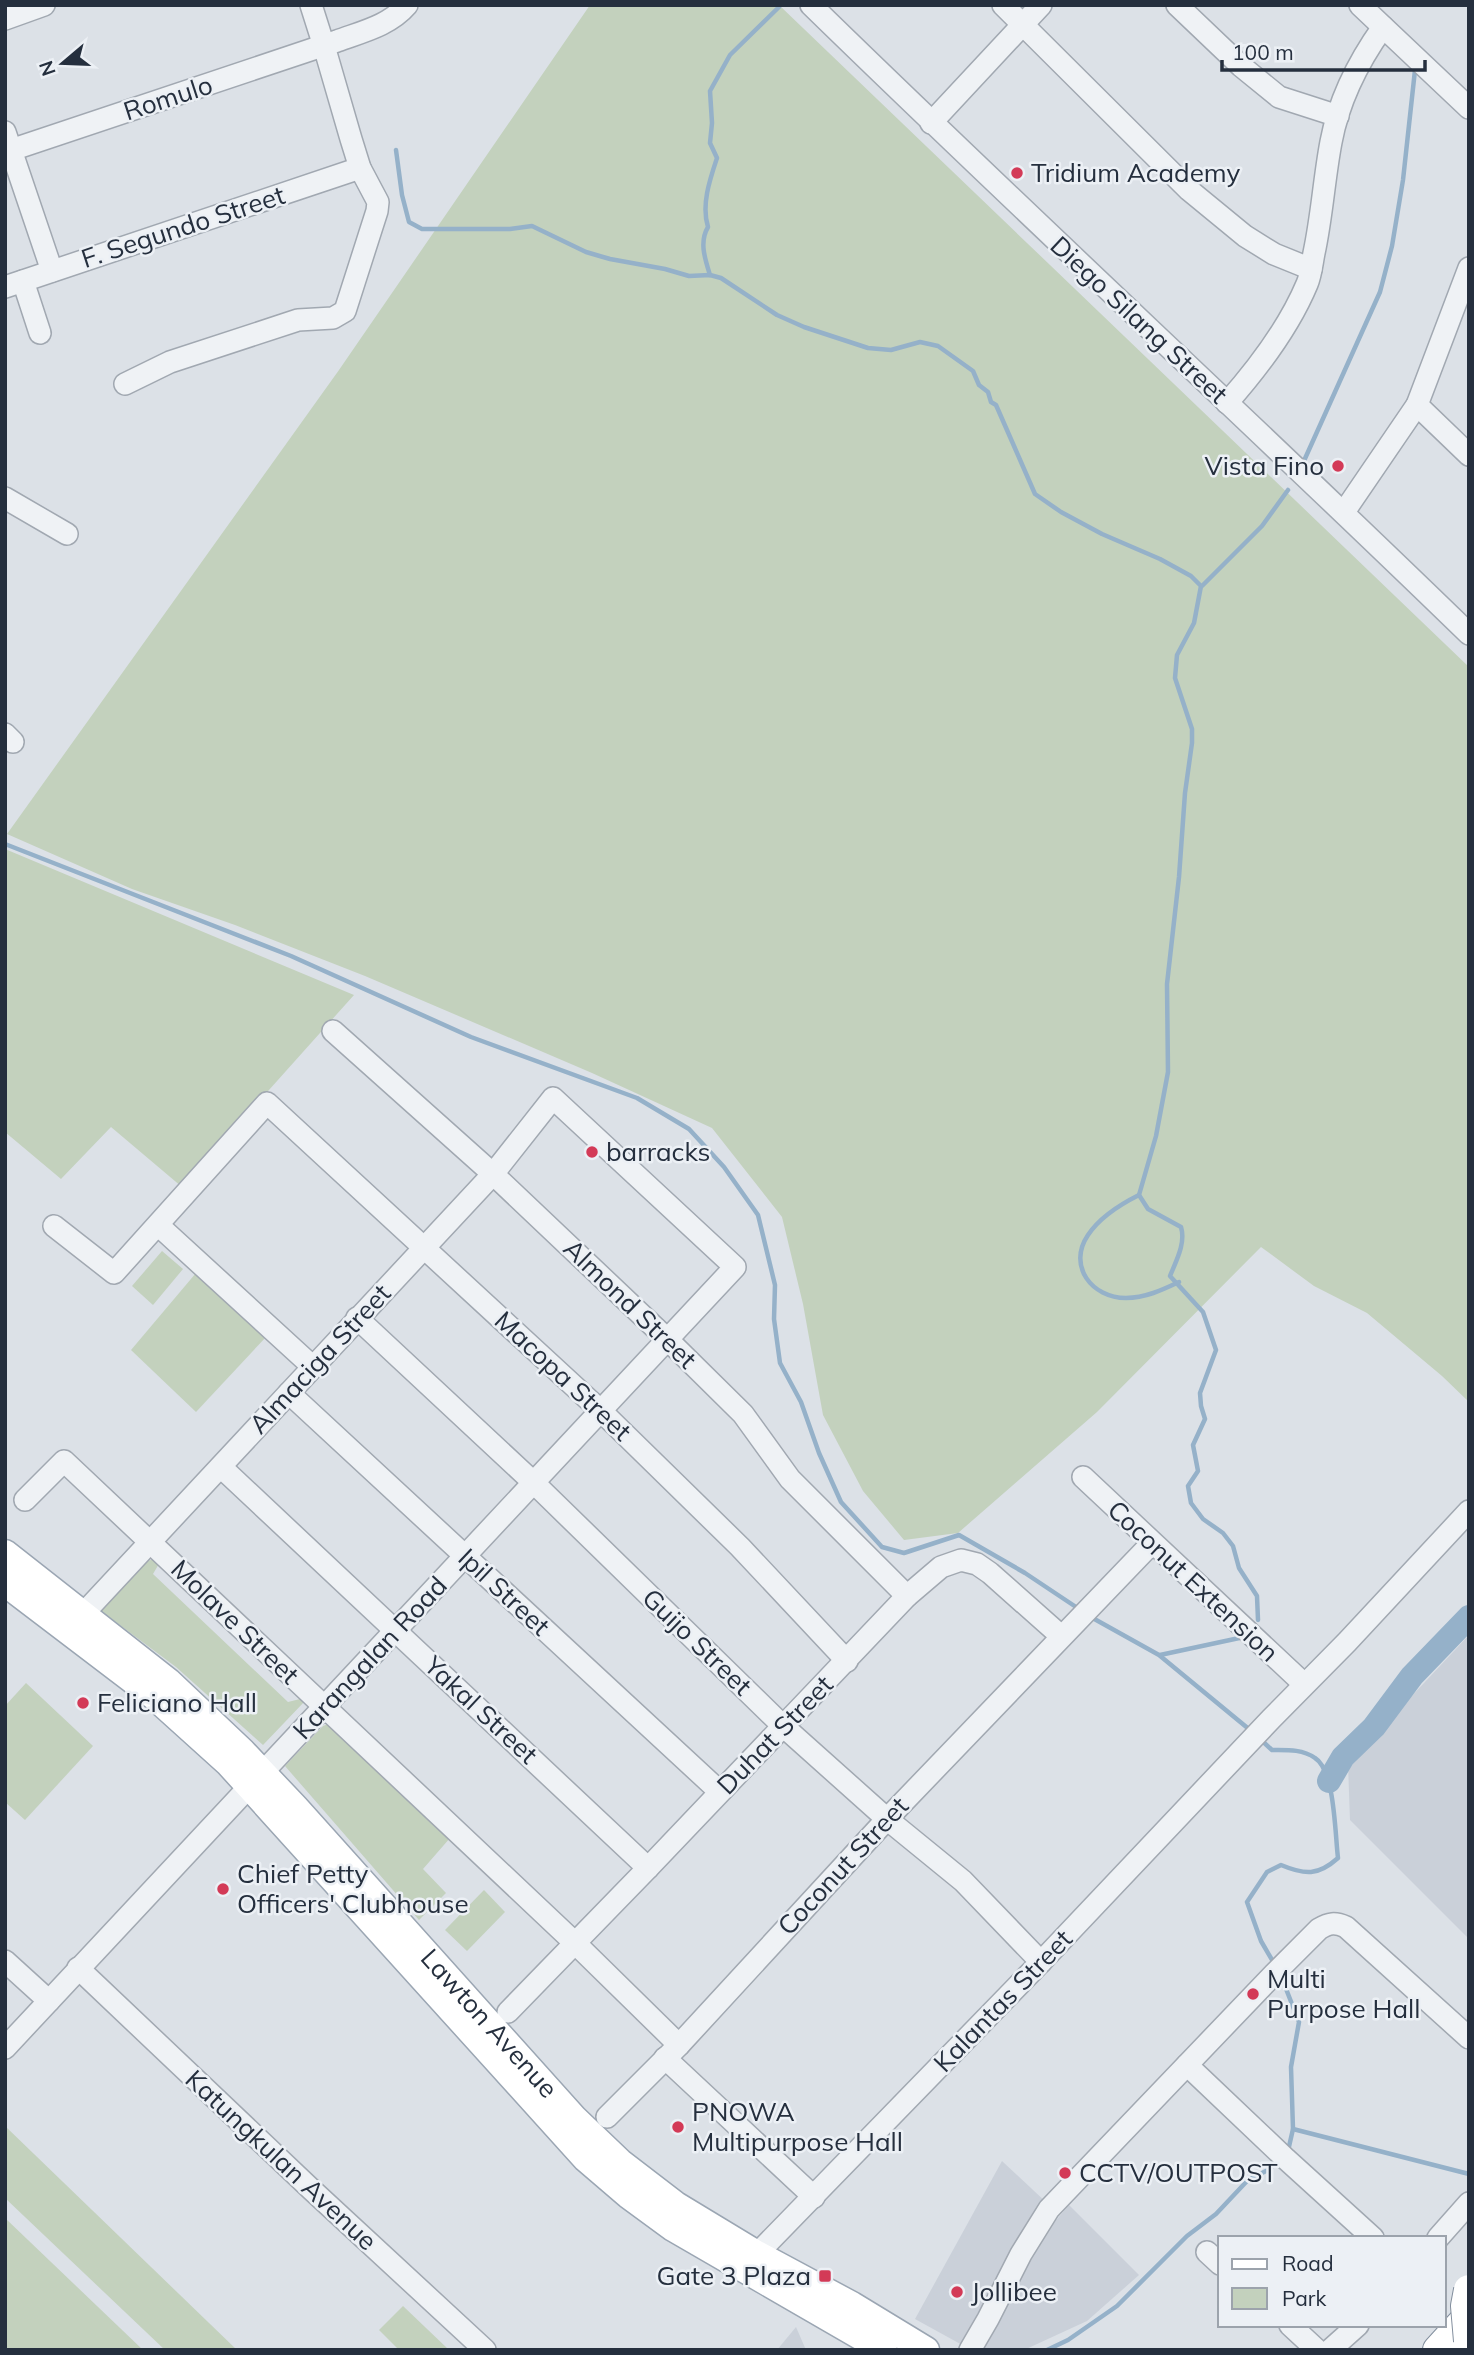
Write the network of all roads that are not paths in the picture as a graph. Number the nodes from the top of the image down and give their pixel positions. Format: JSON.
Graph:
{"nodes":[{"id":1,"x":44,"y":5,"type":"edge"},
{"id":2,"x":311,"y":5,"type":"edge"},
{"id":3,"x":407,"y":5,"type":"edge"},
{"id":4,"x":811,"y":5,"type":"edge"},
{"id":5,"x":1003,"y":5,"type":"edge"},
{"id":6,"x":1041,"y":5,"type":"edge"},
{"id":7,"x":1177,"y":5,"type":"edge"},
{"id":8,"x":1360,"y":5,"type":"edge"},
{"id":9,"x":5,"y":19,"type":"edge"},
{"id":10,"x":1023,"y":24,"type":"junction"},
{"id":11,"x":1383,"y":27,"type":"junction"},
{"id":12,"x":324,"y":46,"type":"junction"},
{"id":13,"x":1469,"y":108,"type":"edge"},
{"id":14,"x":1338,"y":116,"type":"junction"},
{"id":15,"x":931,"y":123,"type":"junction"},
{"id":16,"x":8,"y":141,"type":"edge"},
{"id":17,"x":360,"y":168,"type":"junction"},
{"id":18,"x":1311,"y":269,"type":"junction"},
{"id":19,"x":52,"y":271,"type":"junction"},
{"id":20,"x":1467,"y":279,"type":"edge"},
{"id":21,"x":14,"y":284,"type":"edge"},
{"id":22,"x":40,"y":333,"type":"dead end"},
{"id":23,"x":124,"y":384,"type":"dead end"},
{"id":24,"x":1227,"y":402,"type":"junction"},
{"id":25,"x":1417,"y":405,"type":"junction"},
{"id":26,"x":1469,"y":455,"type":"edge"},
{"id":27,"x":5,"y":498,"type":"edge"},
{"id":28,"x":1344,"y":512,"type":"junction"},
{"id":29,"x":67,"y":534,"type":"dead end"},
{"id":30,"x":1469,"y":634,"type":"edge"},
{"id":31,"x":334,"y":1031,"type":"dead end"},
{"id":32,"x":493,"y":1174,"type":"junction"},
{"id":33,"x":158,"y":1224,"type":"junction"},
{"id":34,"x":54,"y":1226,"type":"dead end"},
{"id":35,"x":424,"y":1246,"type":"junction"},
{"id":36,"x":735,"y":1267,"type":"joint"},
{"id":37,"x":357,"y":1318,"type":"junction"},
{"id":38,"x":667,"y":1339,"type":"junction"},
{"id":39,"x":313,"y":1367,"type":"junction"},
{"id":40,"x":289,"y":1393,"type":"junction"},
{"id":41,"x":601,"y":1411,"type":"junction"},
{"id":42,"x":221,"y":1467,"type":"junction"},
{"id":43,"x":1083,"y":1477,"type":"dead end"},
{"id":44,"x":534,"y":1483,"type":"junction"},
{"id":45,"x":25,"y":1500,"type":"dead end"},
{"id":46,"x":1469,"y":1511,"type":"edge"},
{"id":47,"x":151,"y":1542,"type":"junction"},
{"id":48,"x":1152,"y":1543,"type":"junction"},
{"id":49,"x":5,"y":1553,"type":"edge"},
{"id":50,"x":465,"y":1556,"type":"junction"},
{"id":51,"x":5,"y":1583,"type":"edge"},
{"id":52,"x":907,"y":1596,"type":"junction"},
{"id":53,"x":83,"y":1614,"type":"junction"},
{"id":54,"x":396,"y":1630,"type":"junction"},
{"id":55,"x":1060,"y":1636,"type":"junction"},
{"id":56,"x":847,"y":1661,"type":"junction"},
{"id":57,"x":1304,"y":1684,"type":"junction"},
{"id":58,"x":325,"y":1708,"type":"junction"},
{"id":59,"x":783,"y":1726,"type":"junction"},
{"id":60,"x":257,"y":1780,"type":"junction"},
{"id":61,"x":719,"y":1791,"type":"junction"},
{"id":62,"x":887,"y":1819,"type":"junction"},
{"id":63,"x":648,"y":1868,"type":"junction"},
{"id":64,"x":575,"y":1943,"type":"junction"},
{"id":65,"x":5,"y":1961,"type":"edge"},
{"id":66,"x":1041,"y":1962,"type":"junction"},
{"id":67,"x":78,"y":1968,"type":"junction"},
{"id":68,"x":49,"y":2001,"type":"junction"},
{"id":69,"x":508,"y":2012,"type":"dead end"},
{"id":70,"x":1469,"y":2038,"type":"edge"},
{"id":71,"x":5,"y":2048,"type":"edge"},
{"id":72,"x":672,"y":2052,"type":"junction"},
{"id":73,"x":1187,"y":2065,"type":"junction"},
{"id":74,"x":607,"y":2117,"type":"dead end"},
{"id":75,"x":814,"y":2197,"type":"junction"},
{"id":76,"x":1469,"y":2203,"type":"edge"},
{"id":77,"x":1371,"y":2236,"type":"edge"},
{"id":78,"x":1440,"y":2236,"type":"edge"},
{"id":79,"x":757,"y":2254,"type":"junction"},
{"id":80,"x":1469,"y":2290,"type":"edge"},
{"id":81,"x":1469,"y":2298,"type":"edge"},
{"id":82,"x":825,"y":2315,"type":"junction"},
{"id":83,"x":1469,"y":2316,"type":"edge"},
{"id":84,"x":1446,"y":2323,"type":"edge"},
{"id":85,"x":1469,"y":2326,"type":"edge"},
{"id":86,"x":1292,"y":2327,"type":"edge"},
{"id":87,"x":1356,"y":2327,"type":"edge"},
{"id":88,"x":1442,"y":2327,"type":"edge"},
{"id":89,"x":1469,"y":2341,"type":"edge"},
{"id":90,"x":485,"y":2350,"type":"edge"},
{"id":91,"x":855,"y":2350,"type":"edge"},
{"id":92,"x":884,"y":2350,"type":"edge"},
{"id":93,"x":925,"y":2350,"type":"edge"},
{"id":94,"x":970,"y":2350,"type":"edge"},
{"id":95,"x":1317,"y":2350,"type":"edge"},
{"id":96,"x":1330,"y":2350,"type":"edge"},
{"id":97,"x":1420,"y":2350,"type":"edge"},
{"id":98,"x":1437,"y":2350,"type":"edge"},
{"id":99,"x":1446,"y":2350,"type":"edge"}],
"edges":[{"from":1,"to":9,"type":"street"},
{"from":2,"to":12,"type":"street"},
{"from":3,"to":12,"type":"street","name":"Romulo"},
{"from":4,"to":15,"type":"street","name":"Diego Silang Street"},
{"from":5,"to":10,"type":"street"},
{"from":6,"to":10,"type":"street"},
{"from":7,"to":14,"type":"street"},
{"from":8,"to":11,"type":"street"},
{"from":10,"to":15,"type":"street"},
{"from":10,"to":18,"type":"street"},
{"from":11,"to":13,"type":"street"},
{"from":11,"to":14,"type":"street"},
{"from":12,"to":16,"type":"street","name":"Romulo"},
{"from":12,"to":17,"type":"street"},
{"from":14,"to":18,"type":"street"},
{"from":15,"to":24,"type":"street","name":"Diego Silang Street"},
{"from":16,"to":19,"type":"street"},
{"from":17,"to":19,"type":"street","name":"F. Segundo Street"},
{"from":17,"to":23,"type":"street"},
{"from":18,"to":24,"type":"street"},
{"from":19,"to":21,"type":"street","name":"F. Segundo Street"},
{"from":20,"to":25,"type":"street"},
{"from":21,"to":22,"type":"street"},
{"from":24,"to":28,"type":"street","name":"Diego Silang Street"},
{"from":25,"to":26,"type":"street"},
{"from":25,"to":28,"type":"street"},
{"from":27,"to":29,"type":"street"},
{"from":28,"to":30,"type":"street","name":"Diego Silang Street"},
{"from":31,"to":32,"type":"street","name":"Almond Street"},
{"from":32,"to":35,"type":"street","name":"Almaciga Street"},
{"from":32,"to":36,"type":"street","name":"Almaciga Street"},
{"from":32,"to":38,"type":"street","name":"Almond Street"},
{"from":33,"to":34,"type":"street"},
{"from":33,"to":35,"type":"street","name":"Macopa Street"},
{"from":33,"to":39,"type":"street"},
{"from":35,"to":37,"type":"street","name":"Almaciga Street"},
{"from":35,"to":41,"type":"street","name":"Macopa Street"},
{"from":36,"to":38,"type":"street","name":"Karangalan Road"},
{"from":37,"to":39,"type":"street","name":"Almaciga Street"},
{"from":37,"to":44,"type":"street","name":"Guijo Street"},
{"from":38,"to":41,"type":"street","name":"Karangalan Road"},
{"from":38,"to":52,"type":"street","name":"Almond Street"},
{"from":39,"to":40,"type":"street","name":"Almaciga Street"},
{"from":40,"to":42,"type":"street","name":"Almaciga Street"},
{"from":40,"to":50,"type":"street","name":"Ipil Street"},
{"from":41,"to":44,"type":"street","name":"Karangalan Road"},
{"from":41,"to":56,"type":"street","name":"Macopa Street"},
{"from":42,"to":47,"type":"street","name":"Almaciga Street"},
{"from":42,"to":54,"type":"street","name":"Yakal Street"},
{"from":43,"to":48,"type":"street","name":"Coconut Extension"},
{"from":44,"to":50,"type":"street","name":"Karangalan Road"},
{"from":44,"to":59,"type":"street","name":"Guijo Street"},
{"from":45,"to":47,"type":"street","name":"Molave Street"},
{"from":46,"to":57,"type":"street"},
{"from":47,"to":53,"type":"street","name":"Almaciga Street"},
{"from":47,"to":58,"type":"street","name":"Molave Street"},
{"from":48,"to":55,"type":"street","name":"Coconut Street"},
{"from":48,"to":57,"type":"street","name":"Coconut Extension"},
{"from":49,"to":53,"type":"main road","name":"Lawton Avenue"},
{"from":50,"to":54,"type":"street","name":"Karangalan Road"},
{"from":50,"to":61,"type":"street","name":"Ipil Street"},
{"from":51,"to":60,"type":"main road","name":"Lawton Avenue"},
{"from":52,"to":55,"type":"street","name":"Duhat Street"},
{"from":52,"to":56,"type":"street","name":"Duhat Street"},
{"from":53,"to":60,"type":"main road","name":"Lawton Avenue"},
{"from":54,"to":58,"type":"street","name":"Karangalan Road"},
{"from":54,"to":63,"type":"street","name":"Yakal Street"},
{"from":55,"to":62,"type":"street","name":"Coconut Street"},
{"from":56,"to":59,"type":"street","name":"Duhat Street"},
{"from":57,"to":66,"type":"street","name":"Kalantas Street"},
{"from":58,"to":60,"type":"street","name":"Karangalan Road"},
{"from":58,"to":64,"type":"street","name":"Molave Street"},
{"from":59,"to":61,"type":"street","name":"Duhat Street"},
{"from":59,"to":62,"type":"street","name":"Guijo Street"},
{"from":60,"to":67,"type":"street","name":"Karangalan Road"},
{"from":60,"to":79,"type":"main road","name":"Lawton Avenue"},
{"from":60,"to":82,"type":"main road","name":"Lawton Avenue"},
{"from":61,"to":63,"type":"street","name":"Duhat Street"},
{"from":62,"to":66,"type":"street","name":"Guijo Street"},
{"from":62,"to":72,"type":"street","name":"Coconut Street"},
{"from":63,"to":64,"type":"street","name":"Duhat Street"},
{"from":64,"to":69,"type":"street","name":"Duhat Street"},
{"from":64,"to":72,"type":"street","name":"Molave Street"},
{"from":65,"to":68,"type":"street"},
{"from":66,"to":75,"type":"street","name":"Kalantas Street"},
{"from":67,"to":68,"type":"street","name":"Karangalan Road"},
{"from":67,"to":90,"type":"street","name":"Katungkulan Avenue"},
{"from":68,"to":71,"type":"street","name":"Karangalan Road"},
{"from":70,"to":73,"type":"street"},
{"from":72,"to":74,"type":"street","name":"Coconut Street"},
{"from":72,"to":75,"type":"street","name":"Molave Street"},
{"from":73,"to":77,"type":"street"},
{"from":73,"to":94,"type":"street"},
{"from":75,"to":79,"type":"street","name":"Kalantas Street"},
{"from":76,"to":78,"type":"street"},
{"from":79,"to":93,"type":"main road","name":"Lawton Avenue"},
{"from":80,"to":89,"type":"highway","bridge":true},
{"from":81,"to":84,"type":"main road"},
{"from":82,"to":91,"type":"main road"},
{"from":82,"to":92,"type":"main road","name":"Lawton Avenue"},
{"from":83,"to":98,"type":"highway"},
{"from":85,"to":99,"type":"main road"},
{"from":86,"to":95,"type":"street"},
{"from":87,"to":96,"type":"street"},
{"from":88,"to":97,"type":"main road"}]}
